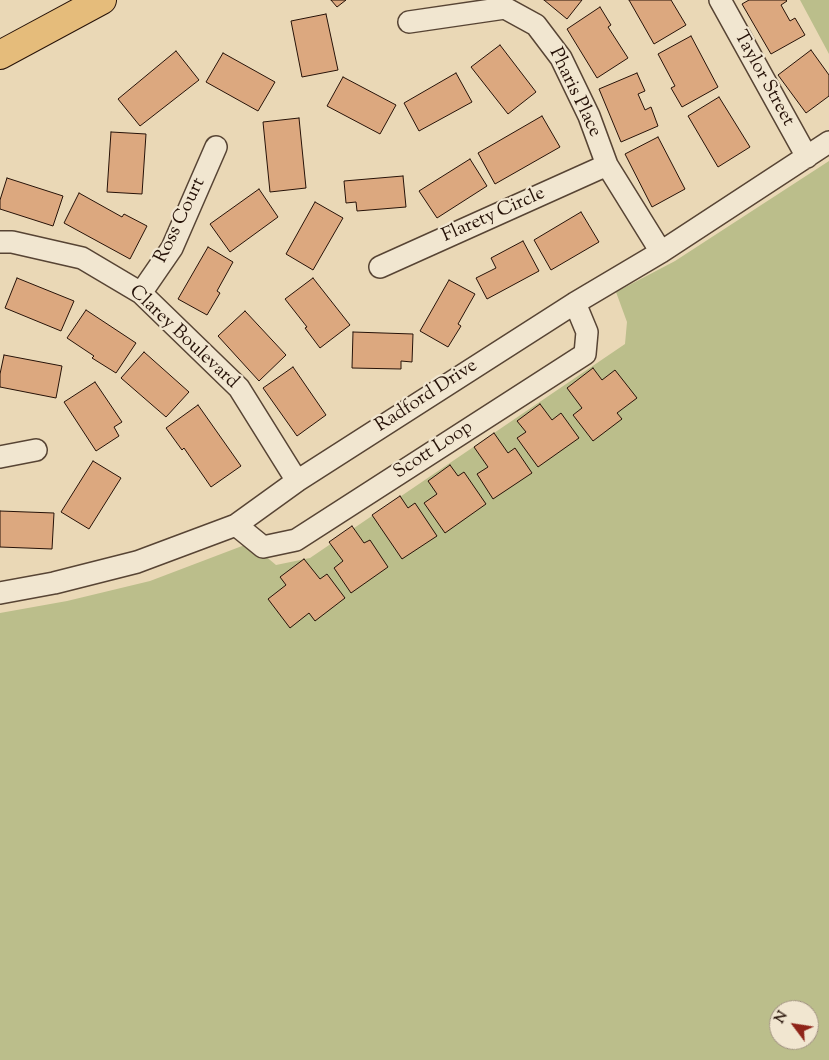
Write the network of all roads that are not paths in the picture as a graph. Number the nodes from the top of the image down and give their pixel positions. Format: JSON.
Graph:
{"nodes":[{"id":1,"x":102,"y":0,"type":"edge"},
{"id":2,"x":720,"y":0,"type":"edge"},
{"id":3,"x":409,"y":22,"type":"dead end"},
{"id":4,"x":0,"y":55,"type":"edge"},
{"id":5,"x":829,"y":142,"type":"edge"},
{"id":6,"x":216,"y":147,"type":"dead end"},
{"id":7,"x":807,"y":157,"type":"junction"},
{"id":8,"x":607,"y":165,"type":"junction"},
{"id":9,"x":0,"y":242,"type":"edge"},
{"id":10,"x":661,"y":252,"type":"junction"},
{"id":11,"x":380,"y":267,"type":"dead end"},
{"id":12,"x":141,"y":293,"type":"junction"},
{"id":13,"x":576,"y":303,"type":"junction"},
{"id":14,"x":36,"y":450,"type":"dead end"},
{"id":15,"x":0,"y":457,"type":"edge"},
{"id":16,"x":296,"y":481,"type":"junction"},
{"id":17,"x":236,"y":525,"type":"junction"},
{"id":18,"x":0,"y":593,"type":"edge"}],
"edges":[{"from":1,"to":4,"type":"main road"},
{"from":2,"to":7,"type":"street","name":"Taylor Street"},
{"from":3,"to":8,"type":"street","name":"Pharis Place"},
{"from":5,"to":7,"type":"street","name":"Radford Drive"},
{"from":6,"to":12,"type":"street","name":"Ross Court"},
{"from":7,"to":10,"type":"street","name":"Radford Drive"},
{"from":8,"to":10,"type":"street","name":"Pharis Place"},
{"from":8,"to":11,"type":"street","name":"Flarety Circle"},
{"from":9,"to":12,"type":"street","name":"Clarey Boulevard"},
{"from":10,"to":13,"type":"street","name":"Radford Drive"},
{"from":12,"to":16,"type":"street","name":"Clarey Boulevard"},
{"from":13,"to":16,"type":"street","name":"Radford Drive"},
{"from":13,"to":17,"type":"street","name":"Scott Loop"},
{"from":14,"to":15,"type":"street"},
{"from":16,"to":17,"type":"street","name":"Radford Drive"},
{"from":17,"to":18,"type":"street","name":"Radford Drive"}]}
